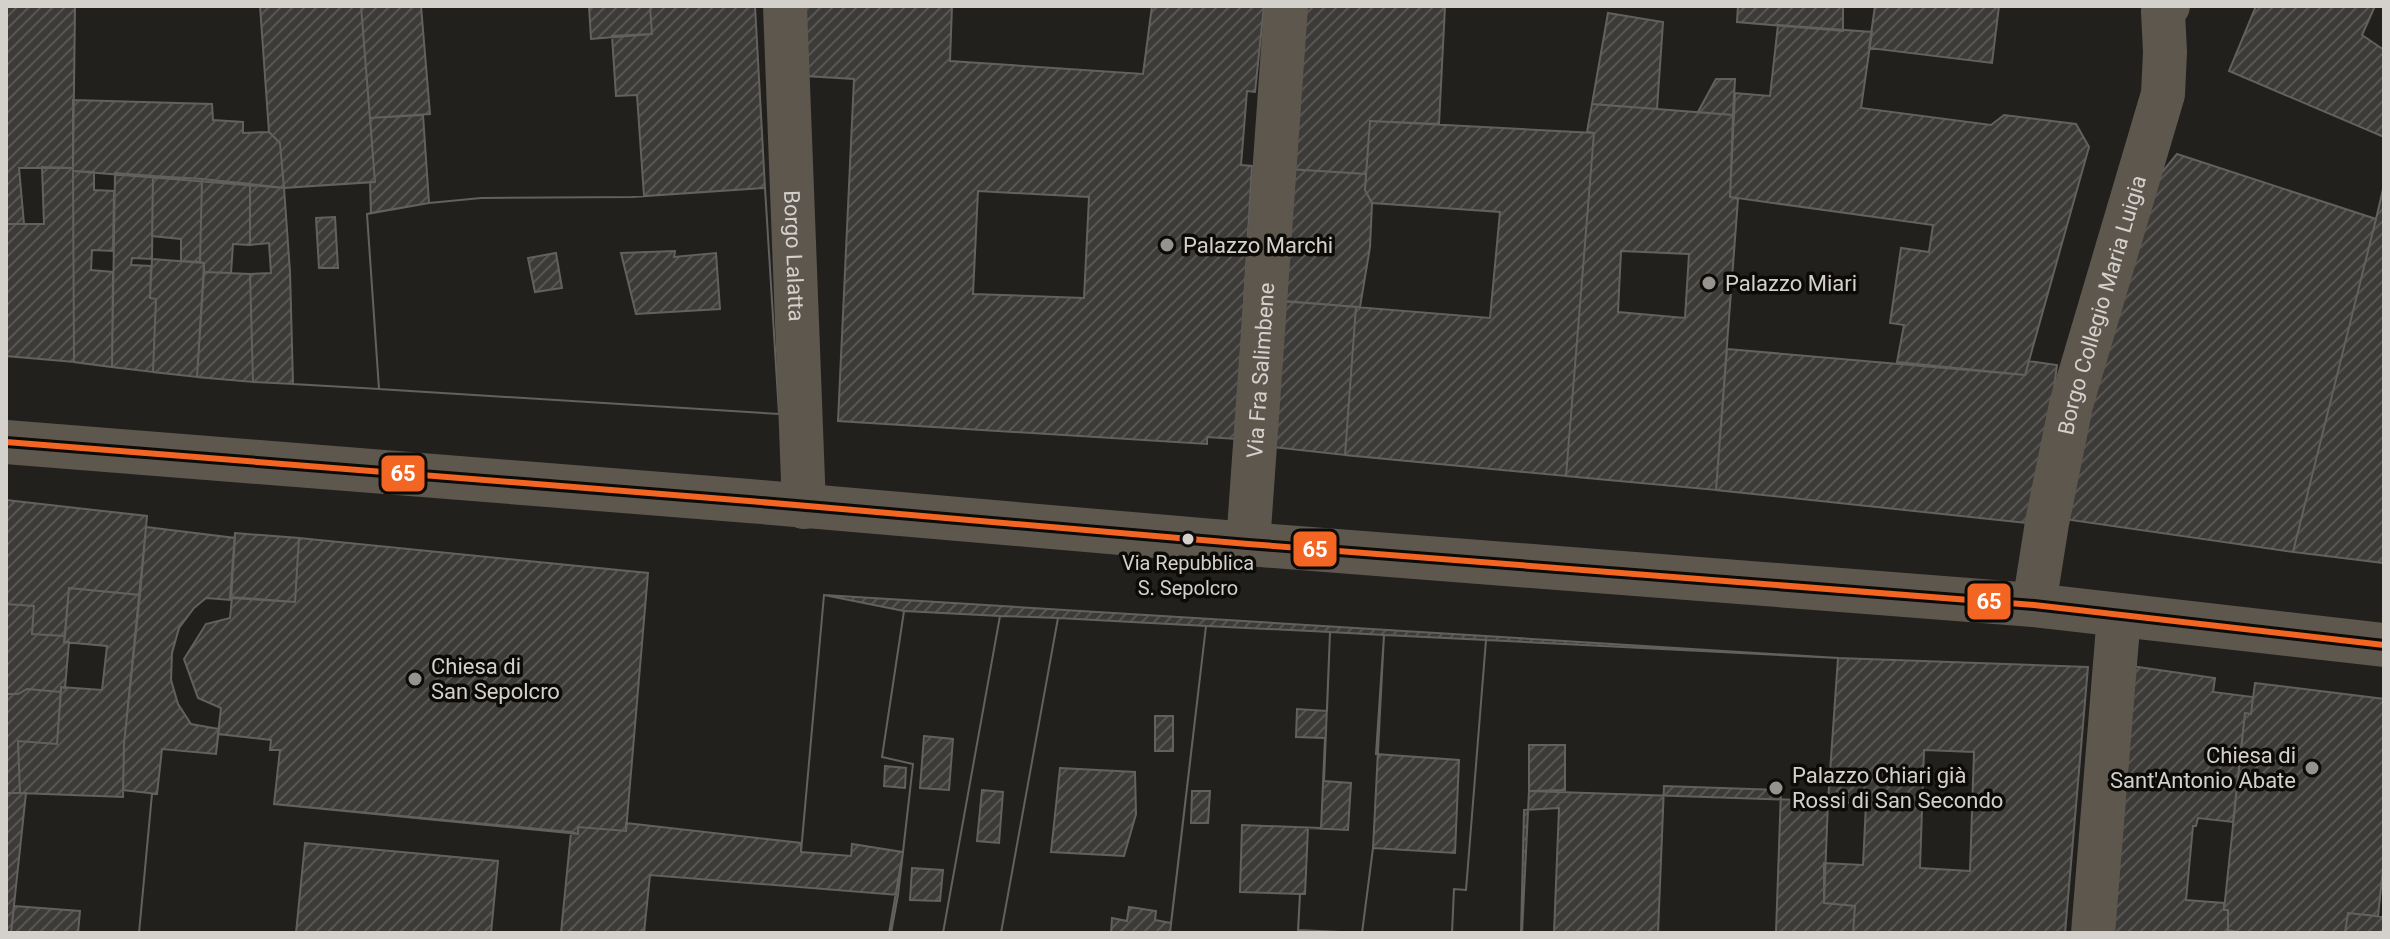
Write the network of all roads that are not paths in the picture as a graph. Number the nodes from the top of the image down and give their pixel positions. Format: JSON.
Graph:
{"nodes":[{"id":1,"x":785,"y":6,"type":"edge"},
{"id":2,"x":1286,"y":6,"type":"edge"},
{"id":3,"x":2163,"y":8,"type":"edge"},
{"id":4,"x":6,"y":442,"type":"edge"},
{"id":5,"x":804,"y":507,"type":"junction"},
{"id":6,"x":1248,"y":544,"type":"junction"},
{"id":7,"x":2034,"y":605,"type":"junction"},
{"id":8,"x":2119,"y":615,"type":"junction"},
{"id":9,"x":2384,"y":645,"type":"edge"},
{"id":10,"x":2093,"y":933,"type":"edge"}],
"edges":[{"from":1,"to":5,"type":"street","name":"Borgo Lalatta"},
{"from":2,"to":6,"type":"street","name":"Via Fra Salimbene"},
{"from":3,"to":7,"type":"street","name":"Borgo Collegio Maria Luigia"},
{"from":4,"to":5,"type":"street"},
{"from":5,"to":6,"type":"street"},
{"from":6,"to":7,"type":"street"},
{"from":7,"to":8,"type":"street"},
{"from":8,"to":9,"type":"street"},
{"from":8,"to":10,"type":"street"}]}
